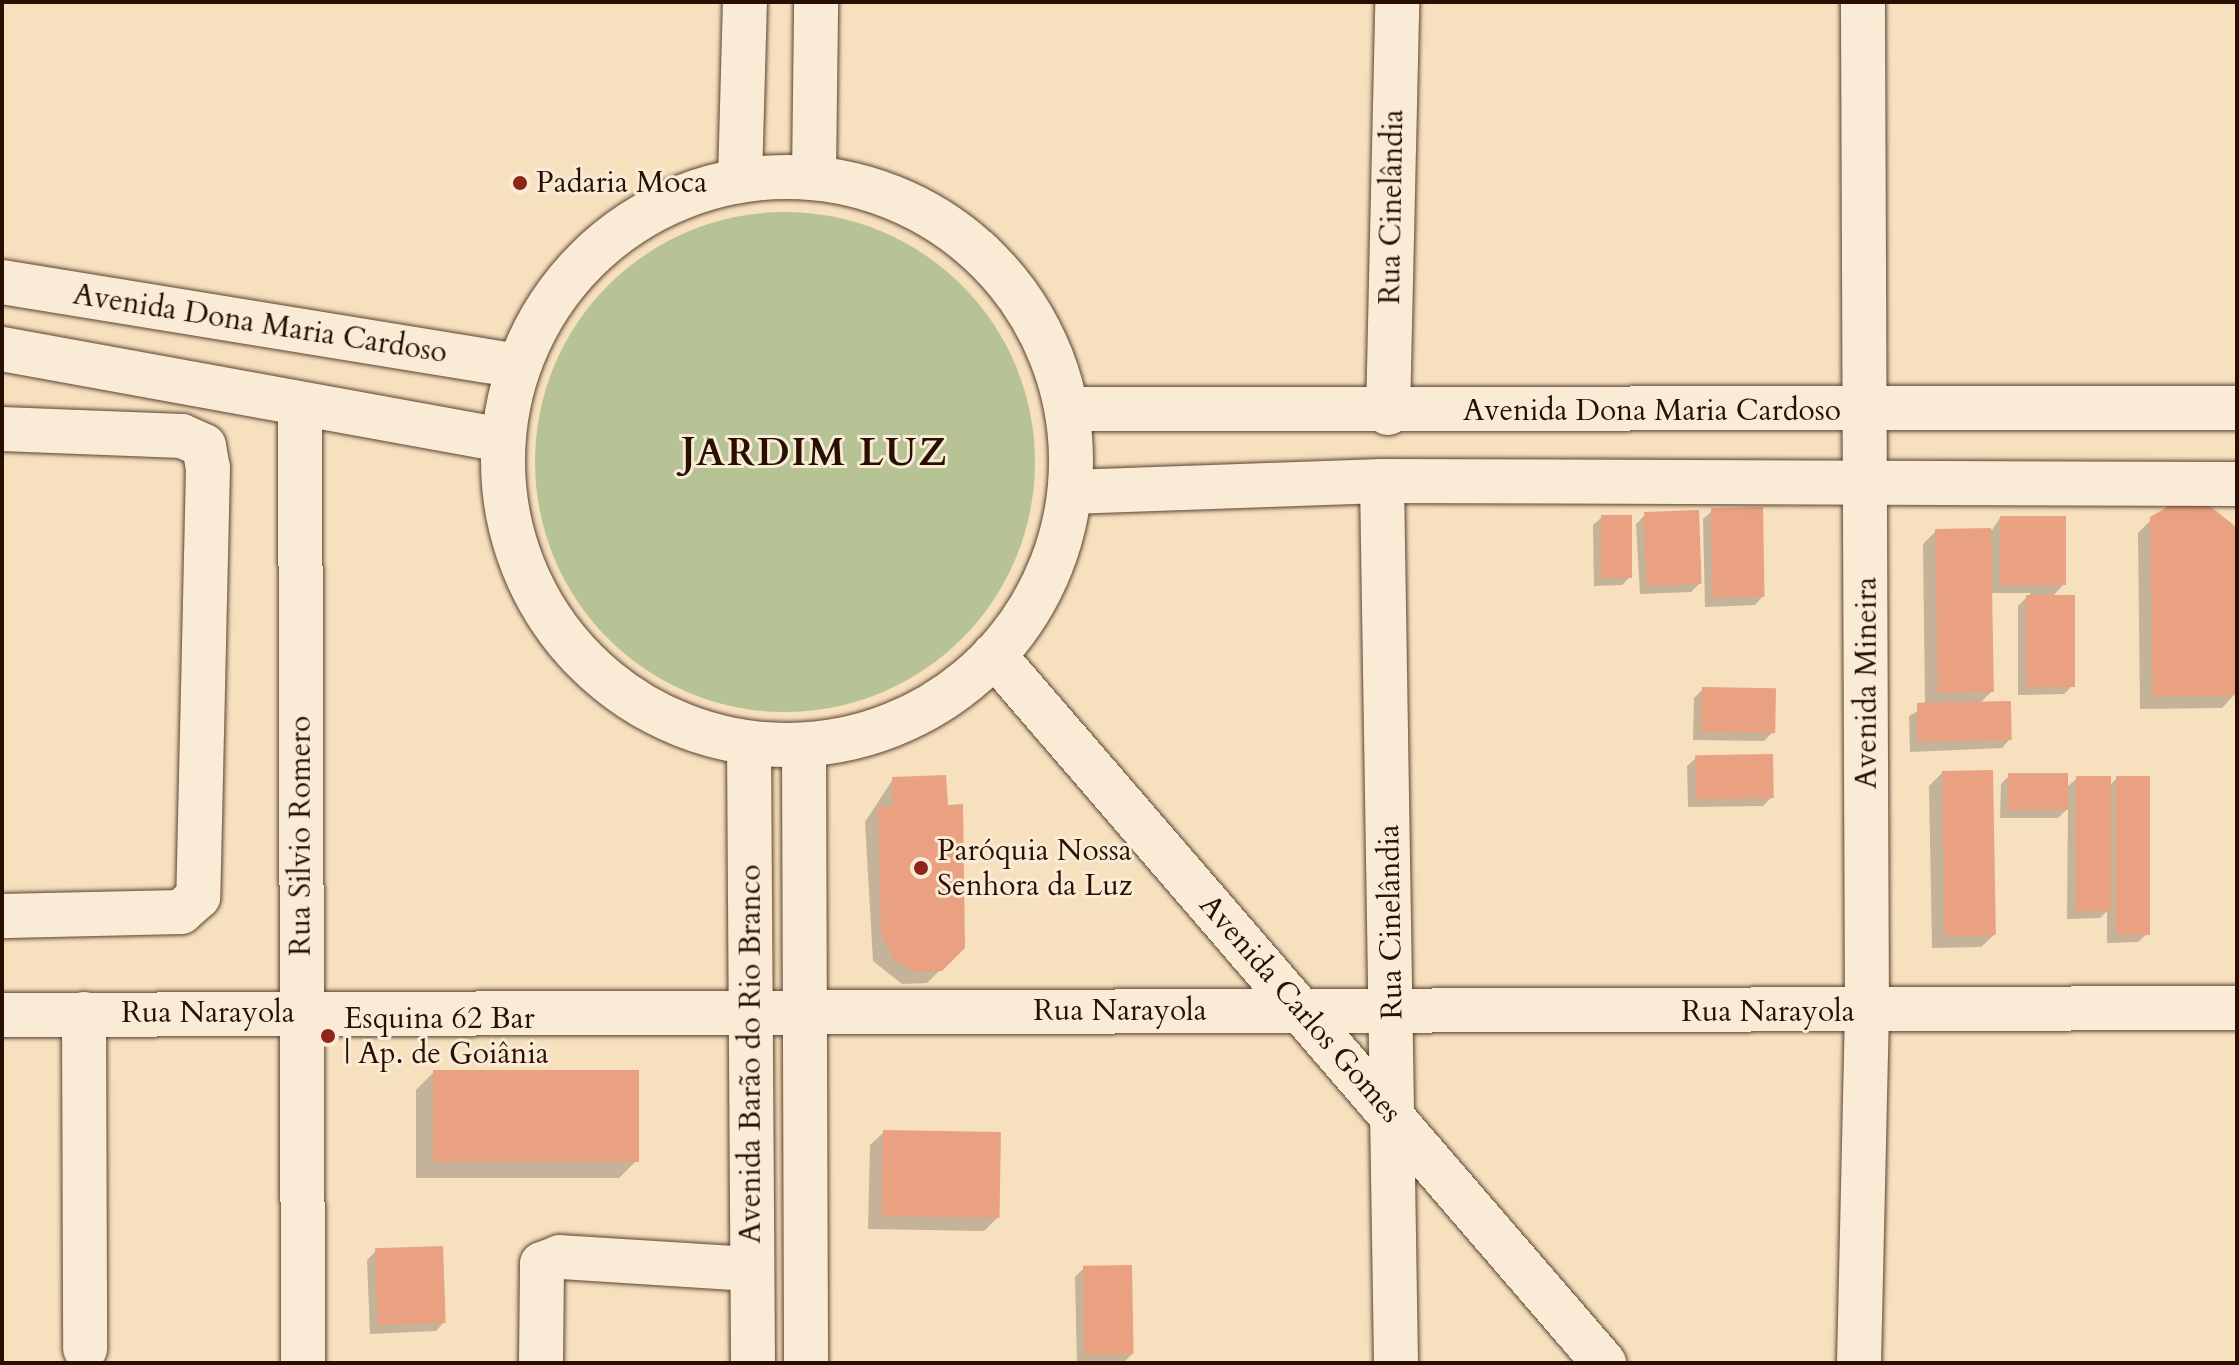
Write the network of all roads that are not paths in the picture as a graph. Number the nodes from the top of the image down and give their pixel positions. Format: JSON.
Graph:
{"nodes":[{"id":1,"x":745,"y":2,"type":"edge"},
{"id":2,"x":816,"y":2,"type":"edge"},
{"id":3,"x":1397,"y":2,"type":"edge"},
{"id":4,"x":1863,"y":2,"type":"edge"},
{"id":5,"x":814,"y":176,"type":"junction"},
{"id":6,"x":740,"y":179,"type":"junction"},
{"id":7,"x":2,"y":282,"type":"edge"},
{"id":8,"x":2,"y":349,"type":"edge"},
{"id":9,"x":518,"y":366,"type":"junction"},
{"id":10,"x":300,"y":404,"type":"junction"},
{"id":11,"x":2237,"y":408,"type":"edge"},
{"id":12,"x":1068,"y":409,"type":"junction"},
{"id":13,"x":1867,"y":410,"type":"junction"},
{"id":14,"x":1388,"y":413,"type":"junction"},
{"id":15,"x":2,"y":429,"type":"edge"},
{"id":16,"x":502,"y":440,"type":"junction"},
{"id":17,"x":1382,"y":481,"type":"junction"},
{"id":18,"x":2237,"y":484,"type":"edge"},
{"id":19,"x":1866,"y":487,"type":"junction"},
{"id":20,"x":1070,"y":492,"type":"junction"},
{"id":21,"x":994,"y":655,"type":"junction"},
{"id":22,"x":749,"y":744,"type":"junction"},
{"id":23,"x":804,"y":746,"type":"junction"},
{"id":24,"x":2,"y":916,"type":"edge"},
{"id":25,"x":2237,"y":1008,"type":"edge"},
{"id":26,"x":752,"y":1010,"type":"junction"},
{"id":27,"x":806,"y":1010,"type":"junction"},
{"id":28,"x":1301,"y":1011,"type":"junction"},
{"id":29,"x":1393,"y":1011,"type":"junction"},
{"id":30,"x":1867,"y":1012,"type":"junction"},
{"id":31,"x":302,"y":1013,"type":"junction"},
{"id":32,"x":84,"y":1014,"type":"junction"},
{"id":33,"x":2,"y":1015,"type":"edge"},
{"id":34,"x":1394,"y":1118,"type":"junction"},
{"id":35,"x":752,"y":1269,"type":"junction"},
{"id":36,"x":85,"y":1349,"type":"dead end"},
{"id":37,"x":303,"y":1363,"type":"edge"},
{"id":38,"x":541,"y":1363,"type":"edge"},
{"id":39,"x":753,"y":1363,"type":"edge"},
{"id":40,"x":806,"y":1363,"type":"edge"},
{"id":41,"x":1396,"y":1363,"type":"edge"},
{"id":42,"x":1604,"y":1363,"type":"edge"},
{"id":43,"x":1859,"y":1363,"type":"edge"}],
"edges":[{"from":1,"to":6,"type":"street"},
{"from":2,"to":5,"type":"street"},
{"from":3,"to":14,"type":"street","name":"Rua Cinelândia"},
{"from":4,"to":13,"type":"street","name":"Avenida Mineira"},
{"from":5,"to":6,"type":"street"},
{"from":5,"to":12,"type":"street"},
{"from":6,"to":9,"type":"street"},
{"from":7,"to":9,"type":"street","name":"Avenida Dona Maria Cardoso"},
{"from":8,"to":10,"type":"street"},
{"from":9,"to":16,"type":"street"},
{"from":10,"to":16,"type":"street"},
{"from":10,"to":31,"type":"street","name":"Rua Silvio Romero"},
{"from":11,"to":13,"type":"street","name":"Avenida Dona Maria Cardoso"},
{"from":12,"to":14,"type":"street","name":"Avenida Dona Maria Cardoso"},
{"from":12,"to":20,"type":"street"},
{"from":13,"to":14,"type":"street","name":"Avenida Dona Maria Cardoso"},
{"from":13,"to":19,"type":"street","name":"Avenida Mineira"},
{"from":15,"to":24,"type":"street"},
{"from":16,"to":22,"type":"street"},
{"from":17,"to":19,"type":"street"},
{"from":17,"to":20,"type":"street"},
{"from":17,"to":29,"type":"street","name":"Rua Cinelândia"},
{"from":18,"to":19,"type":"street"},
{"from":19,"to":30,"type":"street","name":"Avenida Mineira"},
{"from":20,"to":21,"type":"street"},
{"from":21,"to":23,"type":"street"},
{"from":21,"to":28,"type":"street","name":"Avenida Carlos Gomes"},
{"from":22,"to":23,"type":"street"},
{"from":22,"to":26,"type":"street","name":"Avenida Barão do Rio Branco"},
{"from":23,"to":27,"type":"street","name":"Avenida Barão do Rio Branco"},
{"from":25,"to":30,"type":"street","name":"Rua Narayola"},
{"from":26,"to":27,"type":"street","name":"Rua Narayola"},
{"from":26,"to":31,"type":"street","name":"Rua Narayola"},
{"from":26,"to":35,"type":"street","name":"Avenida Barão do Rio Branco"},
{"from":27,"to":28,"type":"street","name":"Rua Narayola"},
{"from":27,"to":40,"type":"street","name":"Avenida Barão do Rio Branco"},
{"from":28,"to":29,"type":"street","name":"Rua Narayola"},
{"from":28,"to":34,"type":"street","name":"Avenida Carlos Gomes"},
{"from":29,"to":30,"type":"street","name":"Rua Narayola"},
{"from":29,"to":34,"type":"street","name":"Rua Cinelândia"},
{"from":30,"to":43,"type":"street","name":"Avenida Mineira"},
{"from":31,"to":32,"type":"street","name":"Rua Narayola"},
{"from":31,"to":37,"type":"street","name":"Rua Silvio Romero"},
{"from":32,"to":33,"type":"street","name":"Rua Narayola"},
{"from":32,"to":36,"type":"street"},
{"from":34,"to":41,"type":"street","name":"Rua Cinelândia"},
{"from":34,"to":42,"type":"street","name":"Avenida Carlos Gomes"},
{"from":35,"to":38,"type":"street"},
{"from":35,"to":39,"type":"street","name":"Avenida Barão do Rio Branco"}]}
